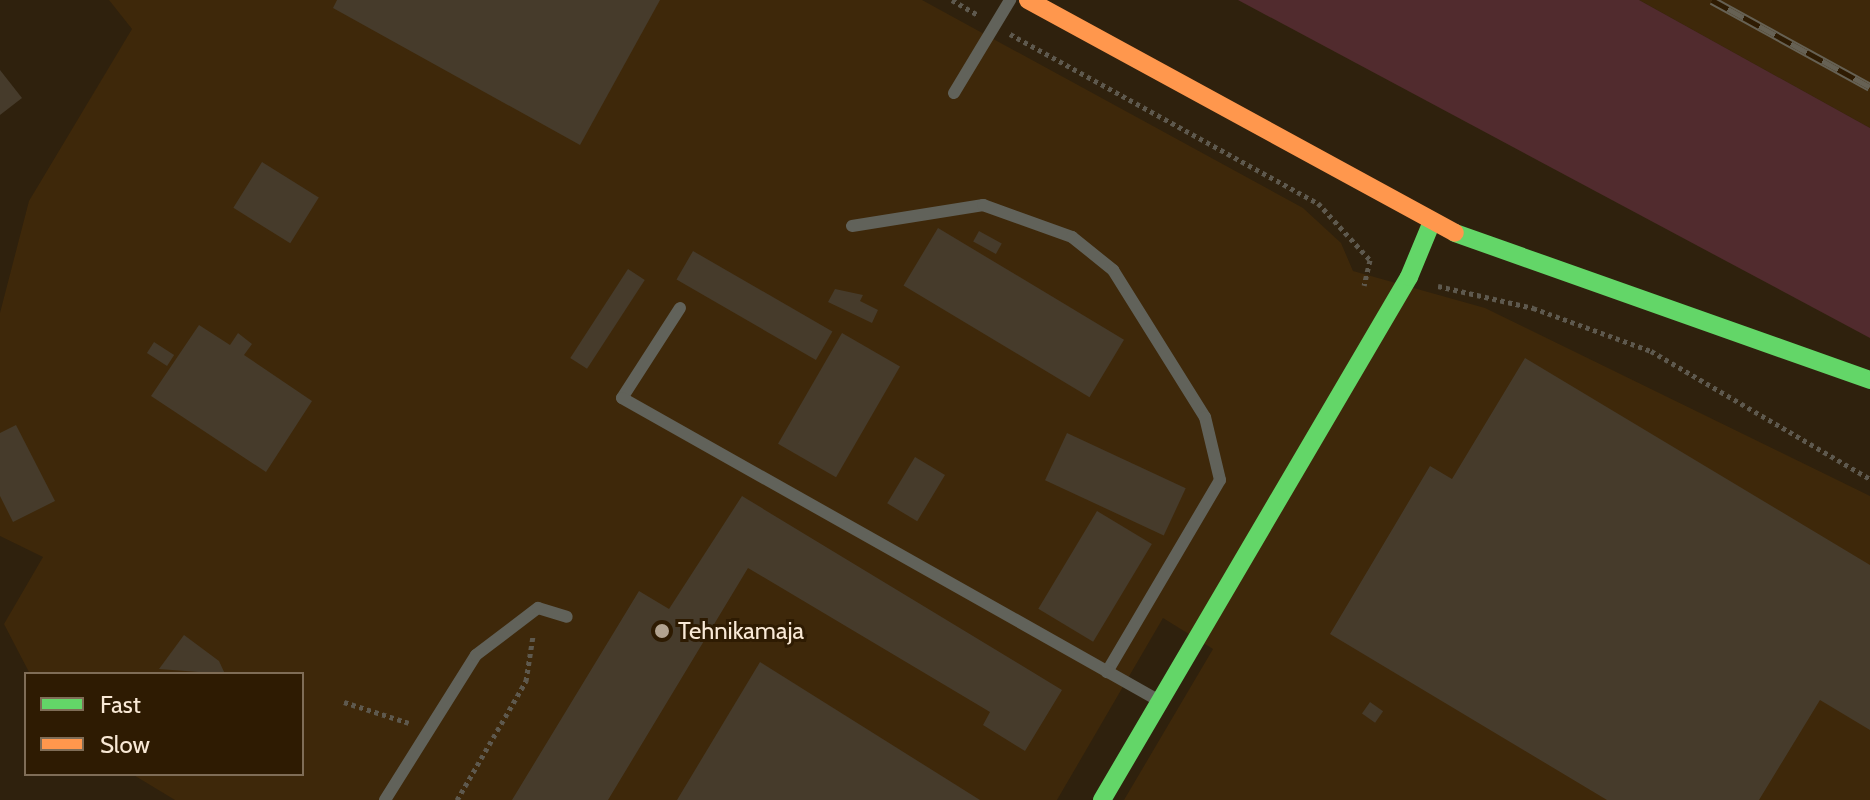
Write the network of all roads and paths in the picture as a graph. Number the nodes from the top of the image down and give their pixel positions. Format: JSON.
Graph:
{"nodes":[{"id":1,"x":952,"y":0,"type":"edge"},
{"id":2,"x":1010,"y":0,"type":"edge"},
{"id":3,"x":1028,"y":0,"type":"edge"},
{"id":4,"x":995,"y":25,"type":"junction"},
{"id":5,"x":954,"y":93,"type":"dead end"},
{"id":6,"x":1431,"y":224,"type":"junction"},
{"id":7,"x":852,"y":226,"type":"dead end"},
{"id":8,"x":1370,"y":260,"type":"junction"},
{"id":9,"x":1409,"y":277,"type":"junction"},
{"id":10,"x":1361,"y":300,"type":"dead end"},
{"id":11,"x":680,"y":308,"type":"dead end"},
{"id":12,"x":1870,"y":380,"type":"edge"},
{"id":13,"x":1870,"y":479,"type":"edge"},
{"id":14,"x":538,"y":608,"type":"junction"},
{"id":15,"x":567,"y":617,"type":"dead end"},
{"id":16,"x":1107,"y":672,"type":"junction"},
{"id":17,"x":1161,"y":701,"type":"junction"},
{"id":18,"x":344,"y":702,"type":"dead end"},
{"id":19,"x":444,"y":728,"type":"dead end"},
{"id":20,"x":429,"y":729,"type":"junction"},
{"id":21,"x":385,"y":800,"type":"edge"},
{"id":22,"x":457,"y":800,"type":"edge"},
{"id":23,"x":1102,"y":800,"type":"edge"}],
"edges":[{"from":1,"to":4,"type":"path"},
{"from":2,"to":4,"type":"lane"},
{"from":3,"to":6,"type":"street"},
{"from":4,"to":5,"type":"lane"},
{"from":4,"to":8,"type":"path"},
{"from":6,"to":9,"type":"street"},
{"from":6,"to":12,"type":"street"},
{"from":7,"to":16,"type":"lane"},
{"from":8,"to":9,"type":"path"},
{"from":8,"to":10,"type":"path"},
{"from":9,"to":13,"type":"path"},
{"from":9,"to":17,"type":"street"},
{"from":11,"to":16,"type":"lane"},
{"from":14,"to":15,"type":"lane"},
{"from":14,"to":20,"type":"lane"},
{"from":14,"to":22,"type":"path"},
{"from":16,"to":17,"type":"lane"},
{"from":17,"to":23,"type":"street"},
{"from":18,"to":20,"type":"path"},
{"from":19,"to":20,"type":"lane"},
{"from":20,"to":21,"type":"lane"}]}
